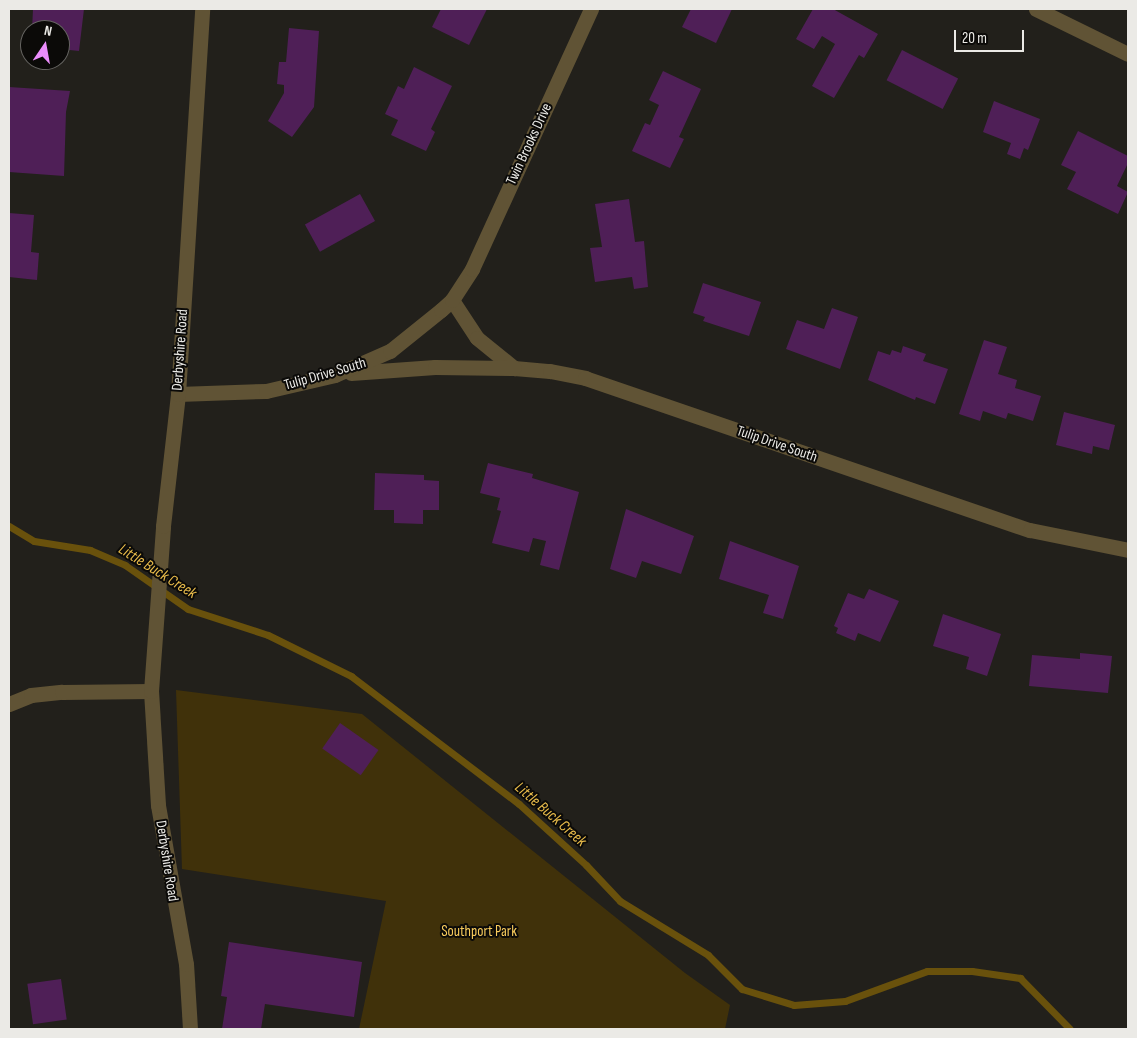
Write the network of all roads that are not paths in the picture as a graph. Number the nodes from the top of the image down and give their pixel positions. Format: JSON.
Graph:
{"nodes":[{"id":1,"x":202,"y":9,"type":"edge"},
{"id":2,"x":591,"y":9,"type":"edge"},
{"id":3,"x":1036,"y":9,"type":"edge"},
{"id":4,"x":1128,"y":54,"type":"edge"},
{"id":5,"x":468,"y":278,"type":"joint"},
{"id":6,"x":452,"y":300,"type":"junction"},
{"id":7,"x":514,"y":368,"type":"junction"},
{"id":8,"x":335,"y":374,"type":"junction"},
{"id":9,"x":178,"y":394,"type":"junction"},
{"id":10,"x":1128,"y":550,"type":"edge"},
{"id":11,"x":152,"y":691,"type":"junction"},
{"id":12,"x":9,"y":704,"type":"edge"},
{"id":13,"x":190,"y":1029,"type":"edge"}],
"edges":[{"from":1,"to":9,"type":"street","name":"Derbyshire Road"},
{"from":2,"to":5,"type":"street","name":"Twin Brooks Drive"},
{"from":3,"to":4,"type":"street"},
{"from":5,"to":6,"type":"street","name":"Tulip Drive South"},
{"from":6,"to":7,"type":"street"},
{"from":6,"to":8,"type":"street","name":"Tulip Drive South"},
{"from":7,"to":8,"type":"street","name":"Tulip Drive South"},
{"from":7,"to":10,"type":"street","name":"Tulip Drive South"},
{"from":8,"to":9,"type":"street","name":"Tulip Drive South"},
{"from":9,"to":11,"type":"street","name":"Derbyshire Road"},
{"from":11,"to":12,"type":"street"},
{"from":11,"to":13,"type":"street","name":"Derbyshire Road"}]}
